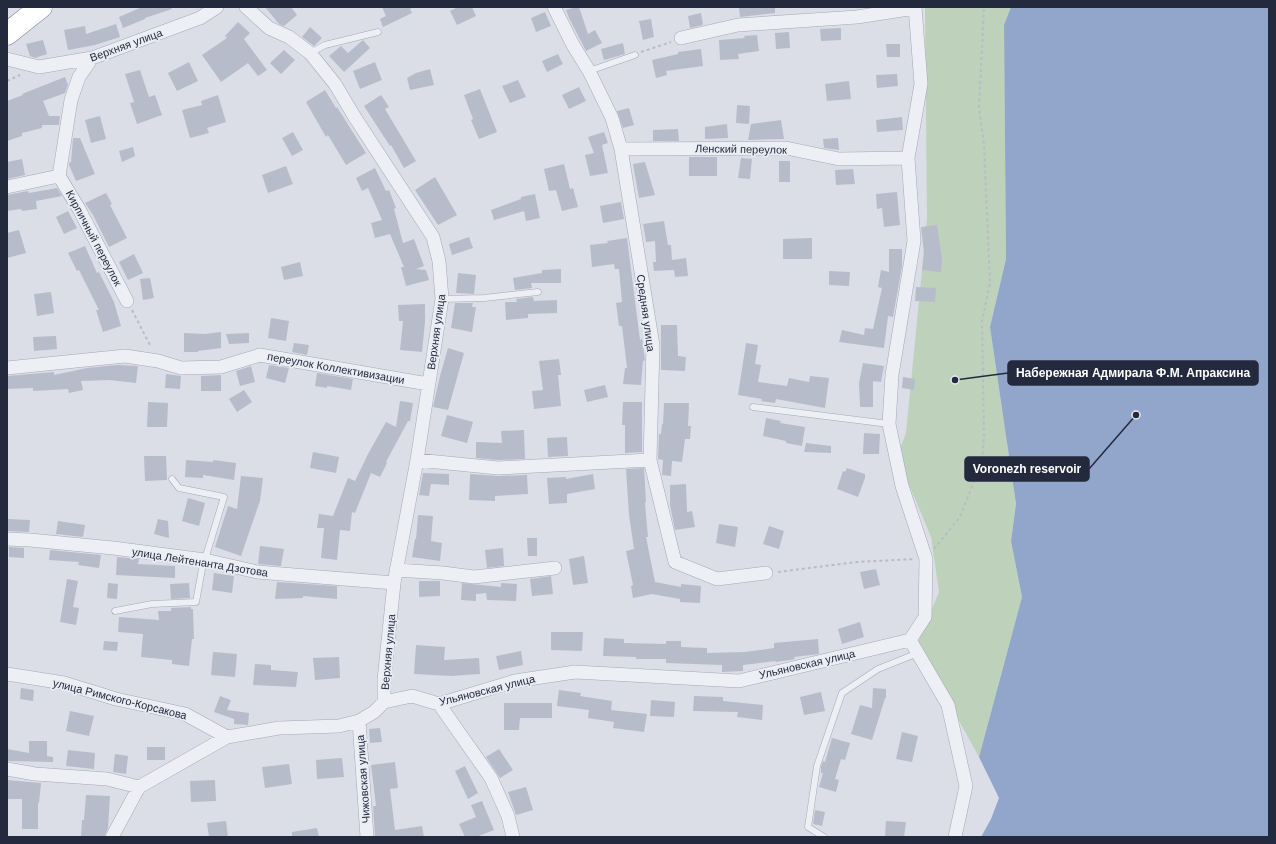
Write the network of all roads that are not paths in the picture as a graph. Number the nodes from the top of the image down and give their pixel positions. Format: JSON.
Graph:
{"nodes":[{"id":1,"x":41,"y":7,"type":"edge"},
{"id":2,"x":217,"y":7,"type":"edge"},
{"id":3,"x":246,"y":7,"type":"edge"},
{"id":4,"x":554,"y":7,"type":"edge"},
{"id":5,"x":915,"y":7,"type":"edge"},
{"id":6,"x":378,"y":32,"type":"dead end"},
{"id":7,"x":7,"y":34,"type":"edge"},
{"id":8,"x":681,"y":38,"type":"road end"},
{"id":9,"x":310,"y":53,"type":"junction"},
{"id":10,"x":635,"y":55,"type":"road end"},
{"id":11,"x":7,"y":58,"type":"edge"},
{"id":12,"x":92,"y":58,"type":"junction"},
{"id":13,"x":589,"y":71,"type":"junction"},
{"id":14,"x":622,"y":149,"type":"junction"},
{"id":15,"x":908,"y":158,"type":"junction"},
{"id":16,"x":59,"y":176,"type":"junction"},
{"id":17,"x":7,"y":187,"type":"edge"},
{"id":18,"x":538,"y":292,"type":"dead end"},
{"id":19,"x":442,"y":299,"type":"junction"},
{"id":20,"x":127,"y":301,"type":"road end"},
{"id":21,"x":7,"y":368,"type":"edge"},
{"id":22,"x":428,"y":384,"type":"junction"},
{"id":23,"x":753,"y":407,"type":"dead end"},
{"id":24,"x":889,"y":424,"type":"junction"},
{"id":25,"x":416,"y":460,"type":"junction"},
{"id":26,"x":650,"y":460,"type":"junction"},
{"id":27,"x":172,"y":479,"type":"dead end"},
{"id":28,"x":7,"y":539,"type":"edge"},
{"id":29,"x":206,"y":560,"type":"junction"},
{"id":30,"x":555,"y":568,"type":"dead end"},
{"id":31,"x":396,"y":570,"type":"junction"},
{"id":32,"x":766,"y":573,"type":"road end"},
{"id":33,"x":394,"y":583,"type":"junction"},
{"id":34,"x":115,"y":611,"type":"dead end"},
{"id":35,"x":910,"y":640,"type":"junction"},
{"id":36,"x":918,"y":653,"type":"junction"},
{"id":37,"x":7,"y":674,"type":"edge"},
{"id":38,"x":384,"y":702,"type":"junction"},
{"id":39,"x":439,"y":704,"type":"junction"},
{"id":40,"x":360,"y":721,"type":"junction"},
{"id":41,"x":227,"y":737,"type":"junction"},
{"id":42,"x":7,"y":769,"type":"edge"},
{"id":43,"x":139,"y":787,"type":"junction"},
{"id":44,"x":112,"y":837,"type":"edge"},
{"id":45,"x":367,"y":837,"type":"edge"},
{"id":46,"x":513,"y":837,"type":"edge"},
{"id":47,"x":824,"y":837,"type":"edge"},
{"id":48,"x":955,"y":837,"type":"edge"}],
"edges":[{"from":1,"to":7,"type":"highway"},
{"from":2,"to":12,"type":"street","name":"Верхняя улица"},
{"from":3,"to":9,"type":"street","name":"Верхняя улица"},
{"from":4,"to":13,"type":"street","name":"Средняя улица"},
{"from":5,"to":8,"type":"street"},
{"from":5,"to":15,"type":"street"},
{"from":6,"to":9,"type":"lane"},
{"from":9,"to":19,"type":"street","name":"Верхняя улица"},
{"from":10,"to":13,"type":"lane"},
{"from":11,"to":12,"type":"street","name":"Верхняя улица"},
{"from":12,"to":16,"type":"street"},
{"from":13,"to":14,"type":"street","name":"Средняя улица"},
{"from":14,"to":15,"type":"street","name":"Ленский переулок"},
{"from":14,"to":26,"type":"street","name":"Средняя улица"},
{"from":15,"to":24,"type":"street"},
{"from":16,"to":17,"type":"street"},
{"from":16,"to":20,"type":"street","name":"Кирпичный переулок"},
{"from":18,"to":19,"type":"lane"},
{"from":19,"to":22,"type":"street","name":"Верхняя улица"},
{"from":21,"to":22,"type":"street","name":"переулок Коллективизации"},
{"from":22,"to":25,"type":"street","name":"Верхняя улица"},
{"from":23,"to":24,"type":"lane"},
{"from":24,"to":35,"type":"street"},
{"from":25,"to":26,"type":"street"},
{"from":25,"to":31,"type":"street","name":"Верхняя улица"},
{"from":26,"to":32,"type":"street","name":"Средняя улица"},
{"from":27,"to":29,"type":"lane"},
{"from":28,"to":29,"type":"street","name":"улица Лейтенанта Дзотова"},
{"from":29,"to":33,"type":"street","name":"улица Лейтенанта Дзотова"},
{"from":29,"to":34,"type":"lane"},
{"from":30,"to":31,"type":"street"},
{"from":31,"to":33,"type":"street","name":"Верхняя улица"},
{"from":33,"to":38,"type":"street","name":"Верхняя улица"},
{"from":35,"to":36,"type":"street"},
{"from":35,"to":39,"type":"street","name":"Ульяновская улица"},
{"from":36,"to":47,"type":"lane"},
{"from":36,"to":48,"type":"street"},
{"from":37,"to":41,"type":"street","name":"улица Римского-Корсакова"},
{"from":38,"to":39,"type":"street","name":"Ульяновская улица"},
{"from":38,"to":40,"type":"street","name":"Ульяновская улица"},
{"from":39,"to":46,"type":"street"},
{"from":40,"to":41,"type":"street","name":"Ульяновская улица"},
{"from":40,"to":45,"type":"street","name":"Чижовская улица"},
{"from":41,"to":43,"type":"street","name":"Ульяновская улица"},
{"from":42,"to":43,"type":"street"},
{"from":43,"to":44,"type":"street"}]}
